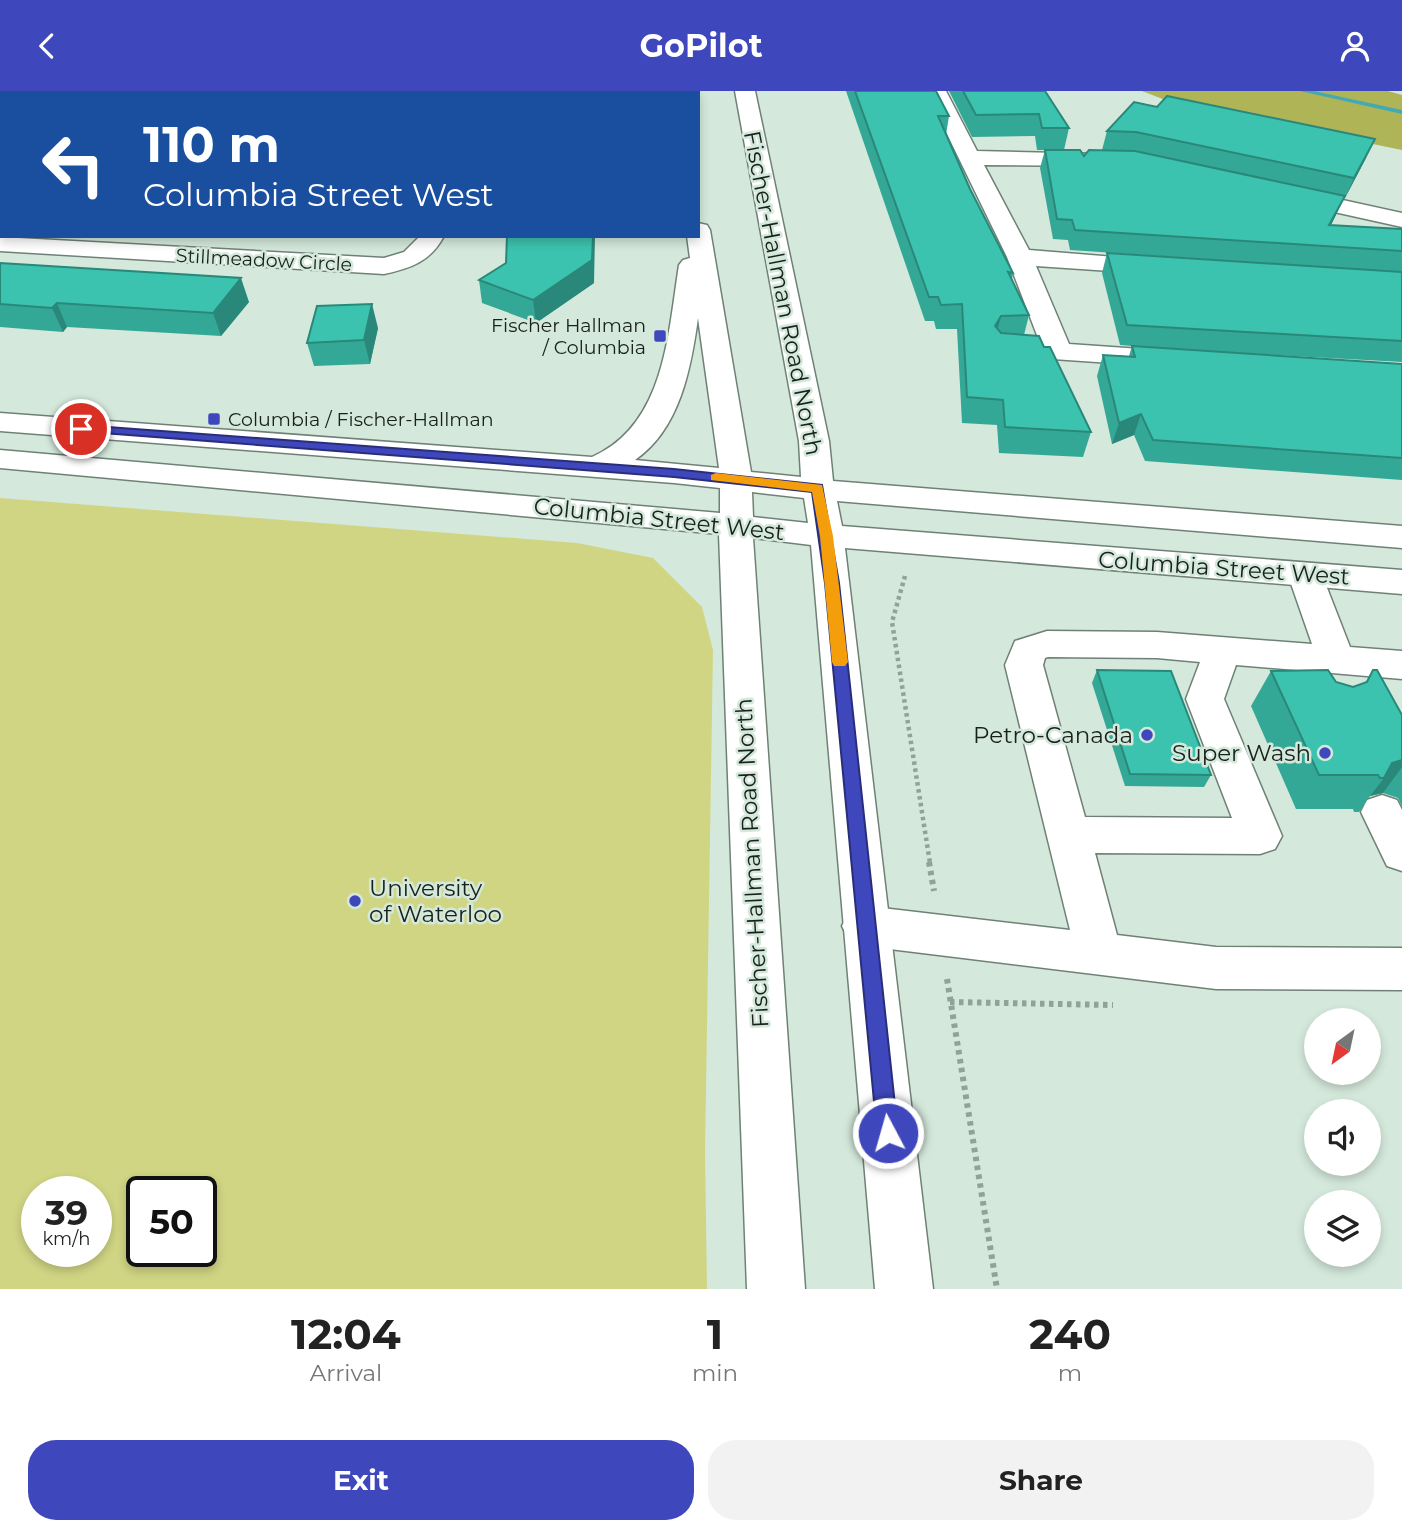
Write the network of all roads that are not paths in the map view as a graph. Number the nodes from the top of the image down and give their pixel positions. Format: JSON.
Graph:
{"nodes":[{"id":1,"x":745,"y":91,"type":"edge"},
{"id":2,"x":936,"y":91,"type":"edge"},
{"id":3,"x":970,"y":158,"type":"junction"},
{"id":4,"x":1119,"y":160,"type":"edge"},
{"id":5,"x":1263,"y":189,"type":"edge"},
{"id":6,"x":1402,"y":220,"type":"edge"},
{"id":7,"x":431,"y":238,"type":"edge"},
{"id":8,"x":696,"y":238,"type":"edge"},
{"id":9,"x":699,"y":238,"type":"edge"},
{"id":10,"x":0,"y":244,"type":"edge"},
{"id":11,"x":1020,"y":257,"type":"junction"},
{"id":12,"x":1184,"y":268,"type":"edge"},
{"id":13,"x":1006,"y":348,"type":"edge"},
{"id":14,"x":1058,"y":352,"type":"junction"},
{"id":15,"x":1182,"y":360,"type":"edge"},
{"id":16,"x":0,"y":422,"type":"edge"},
{"id":17,"x":0,"y":459,"type":"edge"},
{"id":18,"x":594,"y":468,"type":"junction"},
{"id":19,"x":736,"y":479,"type":"junction"},
{"id":20,"x":818,"y":488,"type":"junction"},
{"id":21,"x":737,"y":526,"type":"junction"},
{"id":22,"x":827,"y":536,"type":"junction"},
{"id":23,"x":1402,"y":537,"type":"edge"},
{"id":24,"x":1304,"y":575,"type":"junction"},
{"id":25,"x":1402,"y":582,"type":"edge"},
{"id":26,"x":1223,"y":650,"type":"junction"},
{"id":27,"x":1400,"y":665,"type":"edge"},
{"id":28,"x":1321,"y":670,"type":"junction"},
{"id":29,"x":1382,"y":812,"type":"dead end"},
{"id":30,"x":1068,"y":835,"type":"junction"},
{"id":31,"x":1402,"y":853,"type":"edge"},
{"id":32,"x":865,"y":926,"type":"junction"},
{"id":33,"x":1099,"y":954,"type":"junction"},
{"id":34,"x":1402,"y":969,"type":"edge"},
{"id":35,"x":776,"y":1289,"type":"edge"},
{"id":36,"x":904,"y":1289,"type":"edge"}],
"edges":[{"from":1,"to":20,"type":"main road","name":"Fischer-Hallman Road North"},
{"from":2,"to":3,"type":"main road"},
{"from":3,"to":4,"type":"main road"},
{"from":3,"to":11,"type":"main road"},
{"from":5,"to":6,"type":"main road"},
{"from":7,"to":10,"type":"main road","name":"Stillmeadow Circle"},
{"from":8,"to":18,"type":"main road"},
{"from":9,"to":19,"type":"main road","name":"Fischer-Hallman Road North"},
{"from":11,"to":12,"type":"main road"},
{"from":11,"to":14,"type":"main road"},
{"from":13,"to":14,"type":"main road"},
{"from":14,"to":15,"type":"main road"},
{"from":16,"to":18,"type":"main road","name":"Columbia Street West"},
{"from":17,"to":21,"type":"main road","name":"Columbia Street West"},
{"from":18,"to":19,"type":"main road","name":"Columbia Street West"},
{"from":19,"to":20,"type":"main road","name":"Columbia Street West"},
{"from":19,"to":21,"type":"main road","name":"Fischer-Hallman Road North"},
{"from":20,"to":22,"type":"main road","name":"Fischer-Hallman Road North"},
{"from":20,"to":23,"type":"main road","name":"Columbia Street West"},
{"from":21,"to":22,"type":"main road","name":"Columbia Street West"},
{"from":21,"to":35,"type":"main road","name":"Fischer-Hallman Road North"},
{"from":22,"to":24,"type":"main road","name":"Columbia Street West"},
{"from":22,"to":32,"type":"main road","name":"Fischer-Hallman Road North"},
{"from":24,"to":25,"type":"main road","name":"Columbia Street West"},
{"from":24,"to":28,"type":"main road"},
{"from":26,"to":28,"type":"main road"},
{"from":26,"to":30,"type":"main road"},
{"from":26,"to":30,"type":"main road"},
{"from":27,"to":28,"type":"main road"},
{"from":29,"to":31,"type":"main road"},
{"from":30,"to":33,"type":"main road"},
{"from":32,"to":33,"type":"main road"},
{"from":32,"to":36,"type":"main road","name":"Fischer-Hallman Road North"},
{"from":33,"to":34,"type":"main road"}]}
